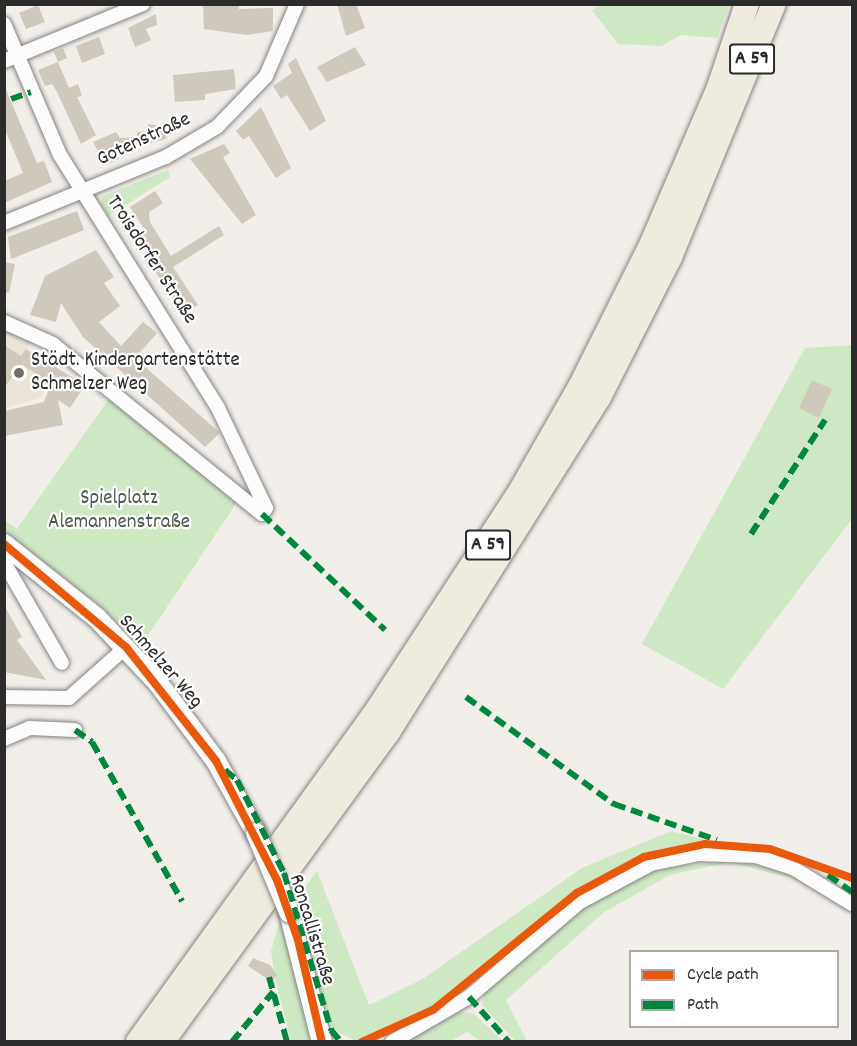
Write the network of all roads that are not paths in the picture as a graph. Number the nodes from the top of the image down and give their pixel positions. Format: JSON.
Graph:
{"nodes":[{"id":1,"x":143,"y":4,"type":"edge"},
{"id":2,"x":297,"y":4,"type":"edge"},
{"id":3,"x":747,"y":4,"type":"edge"},
{"id":4,"x":774,"y":4,"type":"edge"},
{"id":5,"x":4,"y":24,"type":"edge"},
{"id":6,"x":11,"y":59,"type":"edge"},
{"id":7,"x":81,"y":190,"type":"junction"},
{"id":8,"x":4,"y":223,"type":"edge"},
{"id":9,"x":4,"y":322,"type":"edge"},
{"id":10,"x":8,"y":547,"type":"edge"},
{"id":11,"x":126,"y":647,"type":"junction"},
{"id":12,"x":62,"y":663,"type":"dead end"},
{"id":13,"x":4,"y":697,"type":"edge"},
{"id":14,"x":75,"y":730,"type":"dead end"},
{"id":15,"x":4,"y":738,"type":"edge"},
{"id":16,"x":256,"y":833,"type":"joint"},
{"id":17,"x":852,"y":904,"type":"edge"},
{"id":18,"x":138,"y":1041,"type":"edge"},
{"id":19,"x":162,"y":1041,"type":"edge"},
{"id":20,"x":322,"y":1041,"type":"edge"},
{"id":21,"x":392,"y":1041,"type":"edge"}],
"edges":[{"from":1,"to":6,"type":"street"},
{"from":2,"to":7,"type":"street","name":"Gotenstraße"},
{"from":3,"to":18,"type":"highway","number":"A 59"},
{"from":4,"to":19,"type":"highway","number":"A 59"},
{"from":5,"to":6,"type":"street","name":"Troisdorfer Straße"},
{"from":6,"to":7,"type":"street","name":"Troisdorfer Straße"},
{"from":7,"to":8,"type":"street","name":"Gotenstraße"},
{"from":7,"to":9,"type":"street","name":"Troisdorfer Straße"},
{"from":10,"to":11,"type":"street","name":"Schmelzer Weg"},
{"from":10,"to":12,"type":"street","name":"Schmelzer Weg"},
{"from":11,"to":13,"type":"street"},
{"from":11,"to":16,"type":"street","name":"Schmelzer Weg"},
{"from":14,"to":15,"type":"street"},
{"from":16,"to":20,"type":"street","name":"Roncallistraße","bridge":true},
{"from":17,"to":21,"type":"street"}]}
